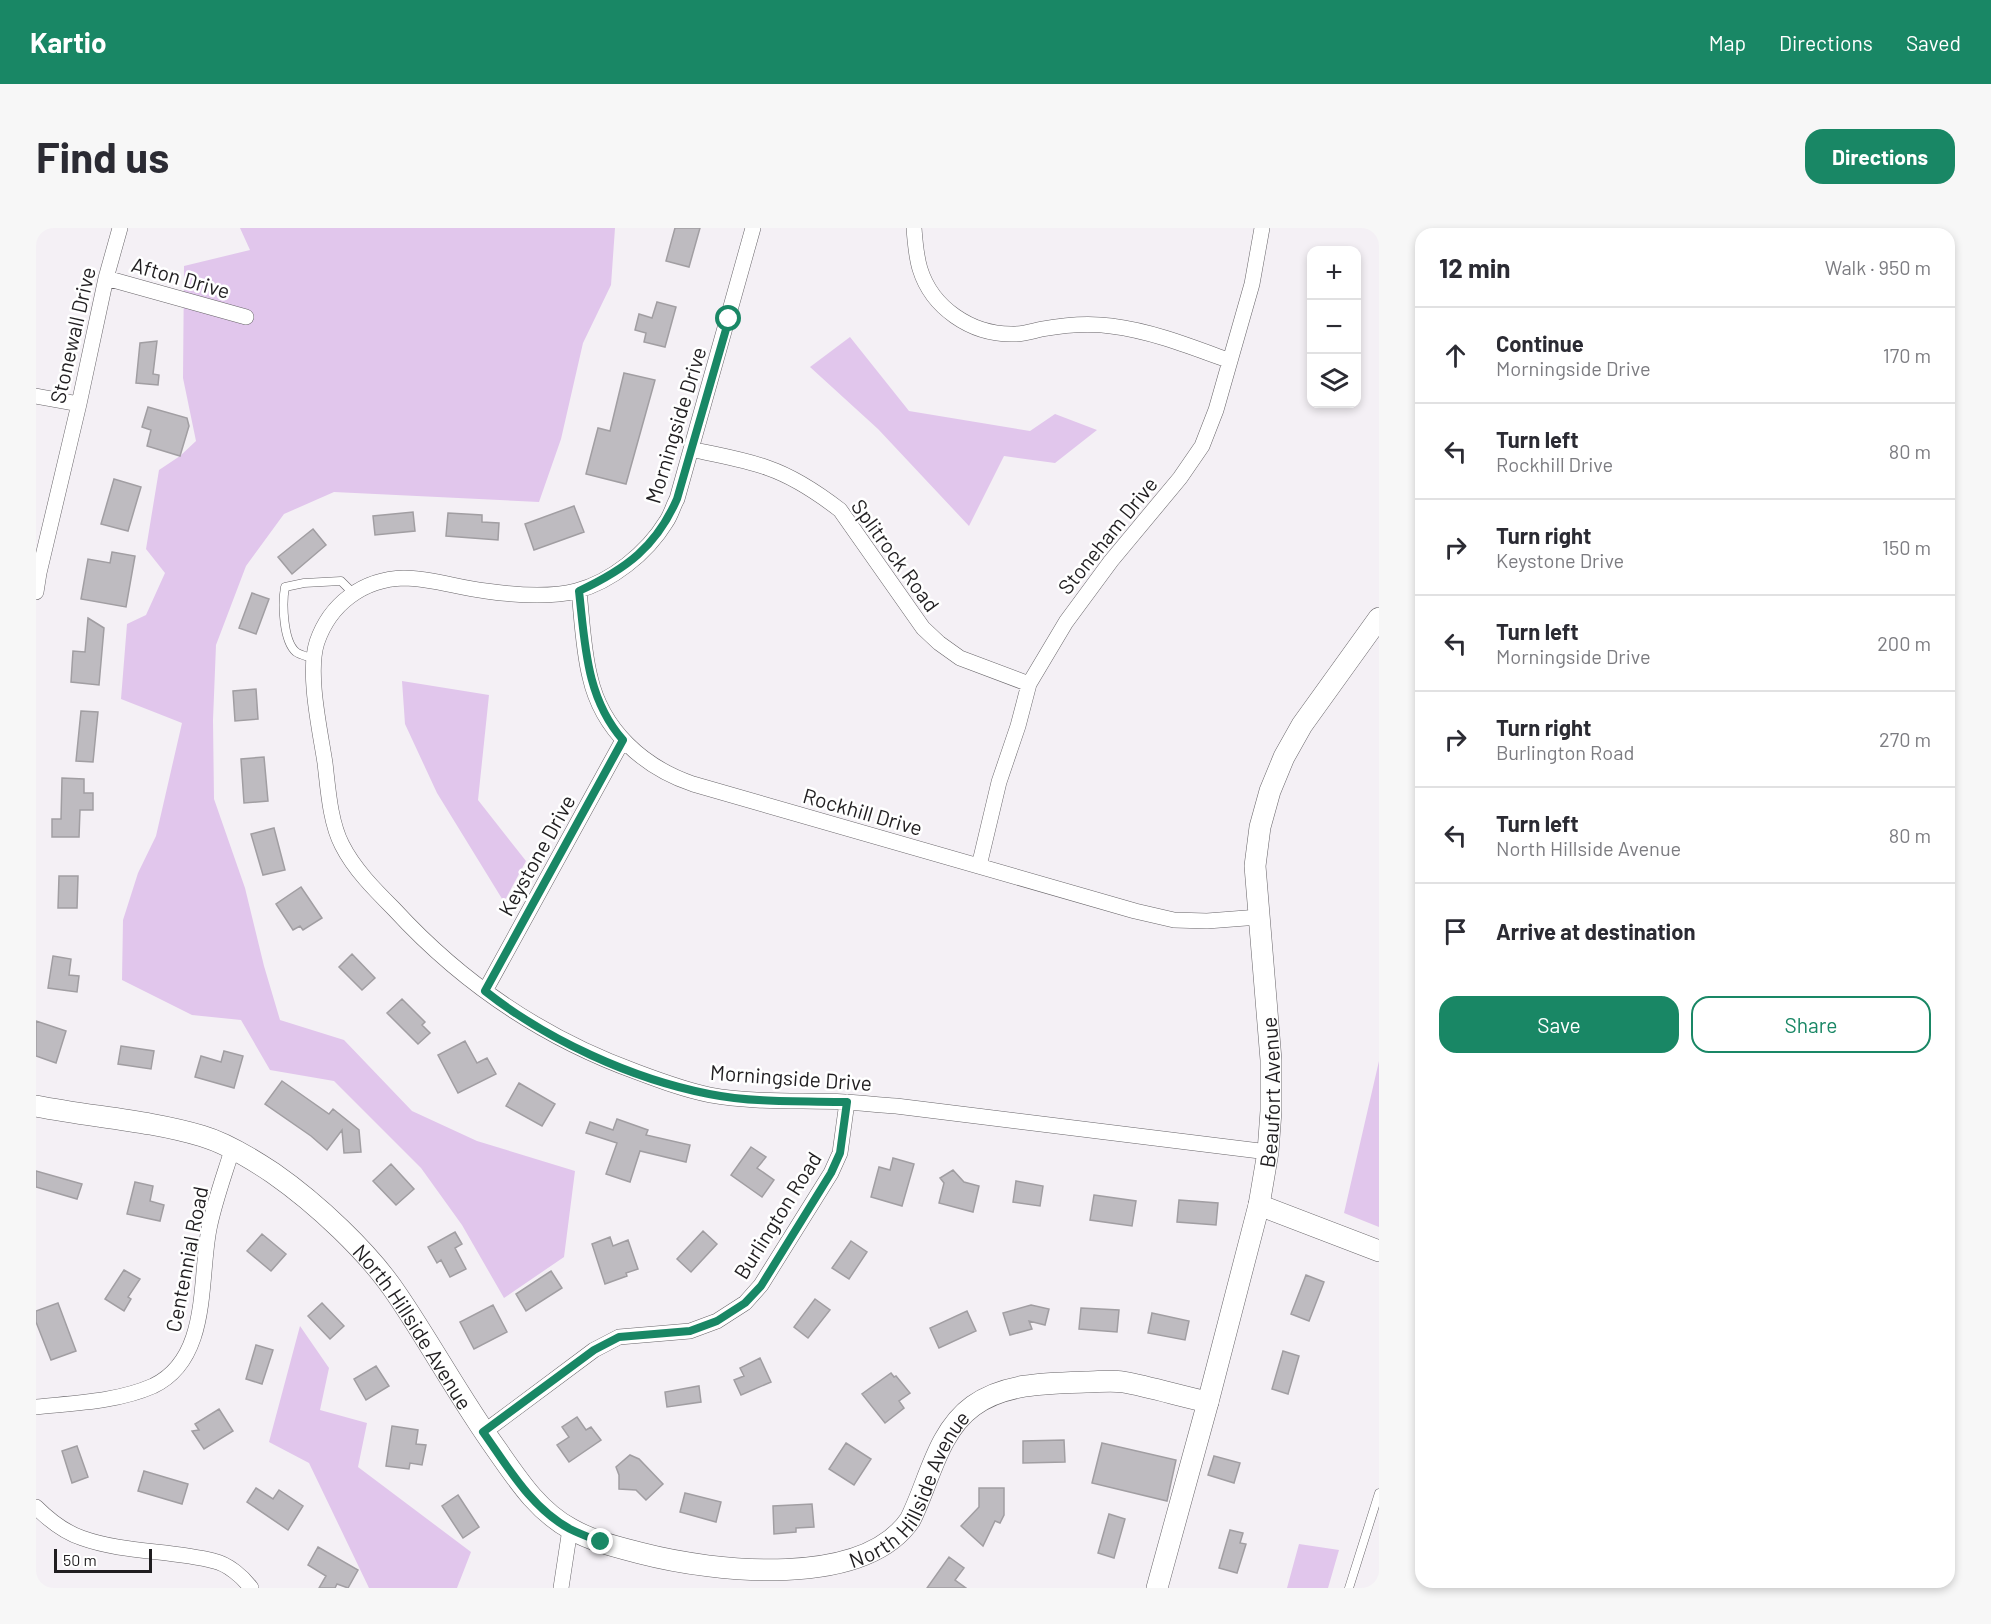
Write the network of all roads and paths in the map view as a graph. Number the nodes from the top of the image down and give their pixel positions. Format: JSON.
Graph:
{"nodes":[{"id":1,"x":120,"y":228,"type":"edge"},
{"id":2,"x":753,"y":228,"type":"edge"},
{"id":3,"x":914,"y":228,"type":"edge"},
{"id":4,"x":1262,"y":228,"type":"edge"},
{"id":5,"x":106,"y":278,"type":"junction"},
{"id":6,"x":246,"y":317,"type":"dead end"},
{"id":7,"x":1230,"y":361,"type":"junction"},
{"id":8,"x":36,"y":396,"type":"edge"},
{"id":9,"x":79,"y":404,"type":"junction"},
{"id":10,"x":691,"y":449,"type":"junction"},
{"id":11,"x":579,"y":591,"type":"junction"},
{"id":12,"x":36,"y":592,"type":"edge"},
{"id":13,"x":353,"y":593,"type":"junction"},
{"id":14,"x":1379,"y":618,"type":"edge"},
{"id":15,"x":314,"y":659,"type":"junction"},
{"id":16,"x":1029,"y":684,"type":"junction"},
{"id":17,"x":623,"y":740,"type":"junction"},
{"id":18,"x":979,"y":866,"type":"junction"},
{"id":19,"x":1259,"y":917,"type":"junction"},
{"id":20,"x":485,"y":991,"type":"junction"},
{"id":21,"x":847,"y":1102,"type":"junction"},
{"id":22,"x":36,"y":1106,"type":"edge"},
{"id":23,"x":231,"y":1150,"type":"junction"},
{"id":24,"x":1268,"y":1152,"type":"junction"},
{"id":25,"x":1259,"y":1204,"type":"junction"},
{"id":26,"x":1379,"y":1251,"type":"edge"},
{"id":27,"x":1208,"y":1402,"type":"junction"},
{"id":28,"x":36,"y":1407,"type":"edge"},
{"id":29,"x":483,"y":1432,"type":"junction"},
{"id":30,"x":1379,"y":1493,"type":"edge"},
{"id":31,"x":36,"y":1508,"type":"edge"},
{"id":32,"x":570,"y":1529,"type":"junction"},
{"id":33,"x":251,"y":1588,"type":"edge"},
{"id":34,"x":561,"y":1588,"type":"edge"},
{"id":35,"x":1157,"y":1588,"type":"edge"},
{"id":36,"x":1349,"y":1588,"type":"edge"}],
"edges":[{"from":1,"to":5,"type":"street","name":"Stonewall Drive"},
{"from":2,"to":10,"type":"street","name":"Morningside Drive"},
{"from":3,"to":7,"type":"street"},
{"from":4,"to":7,"type":"street","name":"Stoneham Drive"},
{"from":5,"to":6,"type":"street","name":"Afton Drive"},
{"from":5,"to":9,"type":"street","name":"Stonewall Drive"},
{"from":7,"to":16,"type":"street","name":"Stoneham Drive"},
{"from":8,"to":9,"type":"street"},
{"from":9,"to":12,"type":"street","name":"Stonewall Drive"},
{"from":10,"to":11,"type":"street","name":"Morningside Drive"},
{"from":10,"to":16,"type":"street","name":"Splitrock Road"},
{"from":11,"to":13,"type":"street","name":"Morningside Drive"},
{"from":11,"to":17,"type":"street","name":"Rockhill Drive"},
{"from":13,"to":15,"type":"street","name":"Morningside Drive"},
{"from":13,"to":15,"type":"lane"},
{"from":14,"to":19,"type":"street","name":"Beaufort Avenue"},
{"from":15,"to":20,"type":"street","name":"Morningside Drive"},
{"from":16,"to":18,"type":"street","name":"Stoneham Drive"},
{"from":17,"to":18,"type":"street","name":"Rockhill Drive"},
{"from":17,"to":20,"type":"street","name":"Keystone Drive"},
{"from":18,"to":19,"type":"street","name":"Rockhill Drive"},
{"from":19,"to":24,"type":"street","name":"Beaufort Avenue"},
{"from":20,"to":21,"type":"street","name":"Morningside Drive"},
{"from":21,"to":24,"type":"street","name":"Morningside Drive"},
{"from":21,"to":29,"type":"street","name":"Burlington Road"},
{"from":22,"to":23,"type":"street","name":"North Hillside Avenue"},
{"from":23,"to":28,"type":"street","name":"Centennial Road"},
{"from":23,"to":29,"type":"street","name":"North Hillside Avenue"},
{"from":24,"to":25,"type":"street","name":"Beaufort Avenue"},
{"from":25,"to":26,"type":"street"},
{"from":25,"to":27,"type":"street","name":"Beaufort Avenue"},
{"from":27,"to":32,"type":"street","name":"North Hillside Avenue"},
{"from":27,"to":35,"type":"street","name":"Beaufort Avenue"},
{"from":29,"to":32,"type":"street","name":"North Hillside Avenue"},
{"from":30,"to":36,"type":"lane"},
{"from":31,"to":33,"type":"street"},
{"from":32,"to":34,"type":"street"}]}
